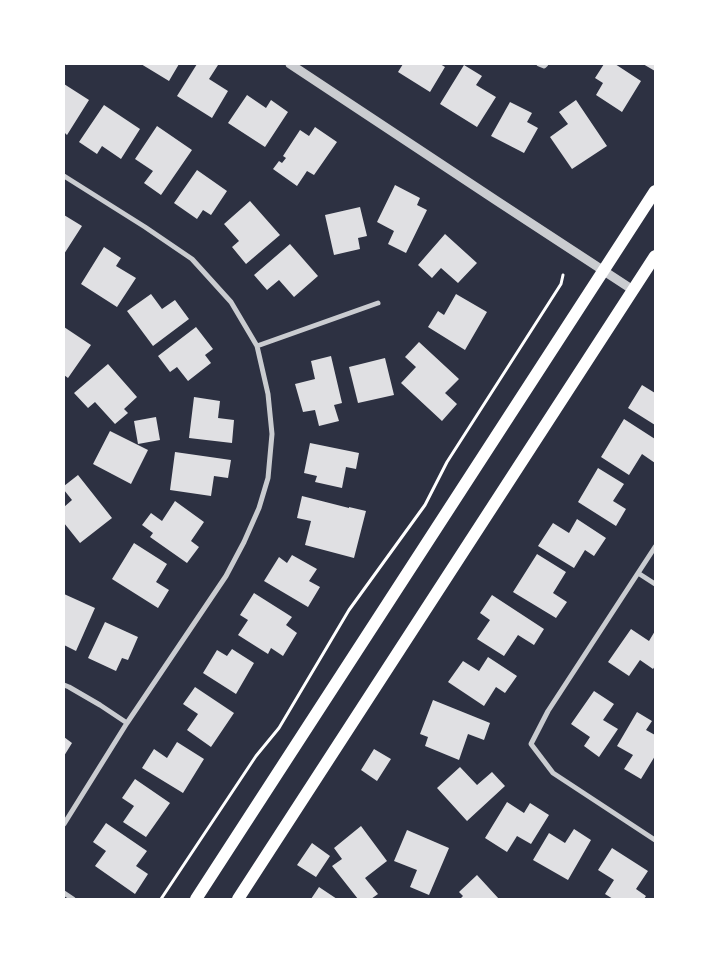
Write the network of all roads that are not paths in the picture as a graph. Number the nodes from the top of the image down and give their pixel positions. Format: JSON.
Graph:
{"nodes":[{"id":1,"x":539,"y":64,"type":"edge"},
{"id":2,"x":546,"y":64,"type":"edge"},
{"id":3,"x":296,"y":65,"type":"edge"},
{"id":4,"x":64,"y":176,"type":"edge"},
{"id":5,"x":655,"y":191,"type":"edge"},
{"id":6,"x":655,"y":256,"type":"edge"},
{"id":7,"x":603,"y":270,"type":"junction"},
{"id":8,"x":633,"y":290,"type":"junction"},
{"id":9,"x":378,"y":303,"type":"dead end"},
{"id":10,"x":257,"y":346,"type":"junction"},
{"id":11,"x":655,"y":547,"type":"edge"},
{"id":12,"x":638,"y":573,"type":"junction"},
{"id":13,"x":655,"y":584,"type":"edge"},
{"id":14,"x":64,"y":685,"type":"edge"},
{"id":15,"x":127,"y":723,"type":"junction"},
{"id":16,"x":64,"y":824,"type":"edge"},
{"id":17,"x":655,"y":840,"type":"edge"},
{"id":18,"x":64,"y":893,"type":"edge"},
{"id":19,"x":73,"y":899,"type":"edge"},
{"id":20,"x":196,"y":899,"type":"edge"},
{"id":21,"x":238,"y":899,"type":"edge"}],
"edges":[{"from":1,"to":2,"type":"street"},
{"from":3,"to":7,"type":"street"},
{"from":4,"to":10,"type":"street"},
{"from":5,"to":7,"type":"main road"},
{"from":6,"to":8,"type":"main road"},
{"from":7,"to":8,"type":"street"},
{"from":7,"to":20,"type":"main road"},
{"from":8,"to":21,"type":"main road"},
{"from":9,"to":10,"type":"street"},
{"from":10,"to":15,"type":"street"},
{"from":11,"to":12,"type":"street"},
{"from":12,"to":13,"type":"street"},
{"from":12,"to":17,"type":"street"},
{"from":14,"to":15,"type":"street"},
{"from":15,"to":16,"type":"street"},
{"from":18,"to":19,"type":"street"}]}
